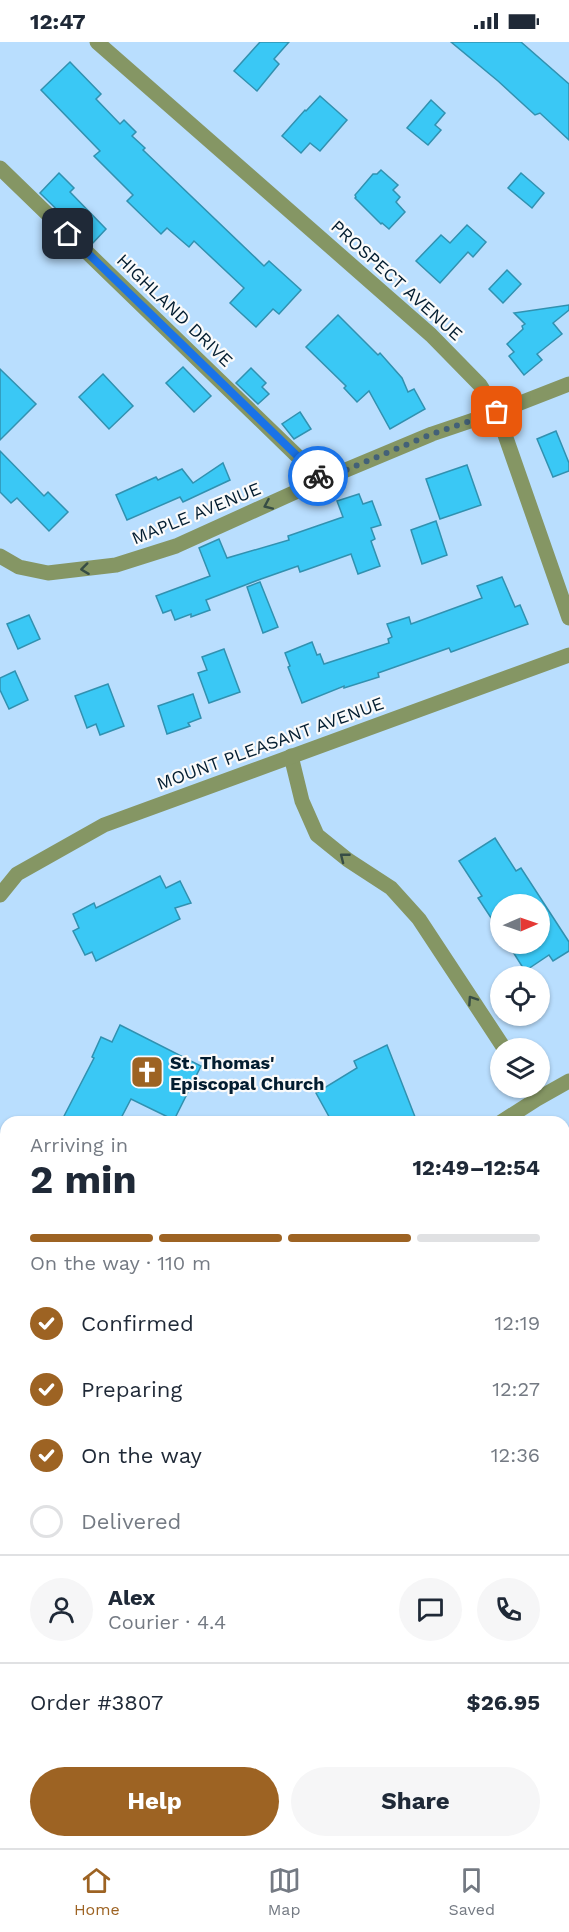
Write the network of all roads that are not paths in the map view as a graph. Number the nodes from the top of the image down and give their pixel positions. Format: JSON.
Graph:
{"nodes":[{"id":1,"x":97,"y":42,"type":"edge"},
{"id":2,"x":0,"y":168,"type":"edge"},
{"id":3,"x":569,"y":384,"type":"edge"},
{"id":4,"x":497,"y":412,"type":"junction"},
{"id":5,"x":322,"y":480,"type":"junction"},
{"id":6,"x":0,"y":556,"type":"edge"},
{"id":7,"x":569,"y":618,"type":"edge"},
{"id":8,"x":569,"y":655,"type":"edge"},
{"id":9,"x":291,"y":756,"type":"junction"},
{"id":10,"x":0,"y":895,"type":"edge"},
{"id":11,"x":497,"y":1038,"type":"edge"},
{"id":12,"x":569,"y":1081,"type":"edge"},
{"id":13,"x":550,"y":1087,"type":"edge"},
{"id":14,"x":527,"y":1098,"type":"edge"},
{"id":15,"x":508,"y":1116,"type":"edge"}],
"edges":[{"from":1,"to":4,"type":"street","name":"PROSPECT AVENUE"},
{"from":2,"to":5,"type":"street","name":"HIGHLAND DRIVE"},
{"from":3,"to":4,"type":"street","name":"MAPLE AVENUE"},
{"from":4,"to":5,"type":"street","name":"MAPLE AVENUE"},
{"from":4,"to":7,"type":"street","name":"PROSPECT AVENUE"},
{"from":5,"to":6,"type":"street","name":"MAPLE AVENUE","one_way":true},
{"from":8,"to":9,"type":"street","name":"MOUNT PLEASANT AVENUE"},
{"from":9,"to":10,"type":"street","name":"MOUNT PLEASANT AVENUE"},
{"from":11,"to":9,"type":"street","one_way":true},
{"from":12,"to":13,"type":"street"},
{"from":14,"to":15,"type":"street"}]}
